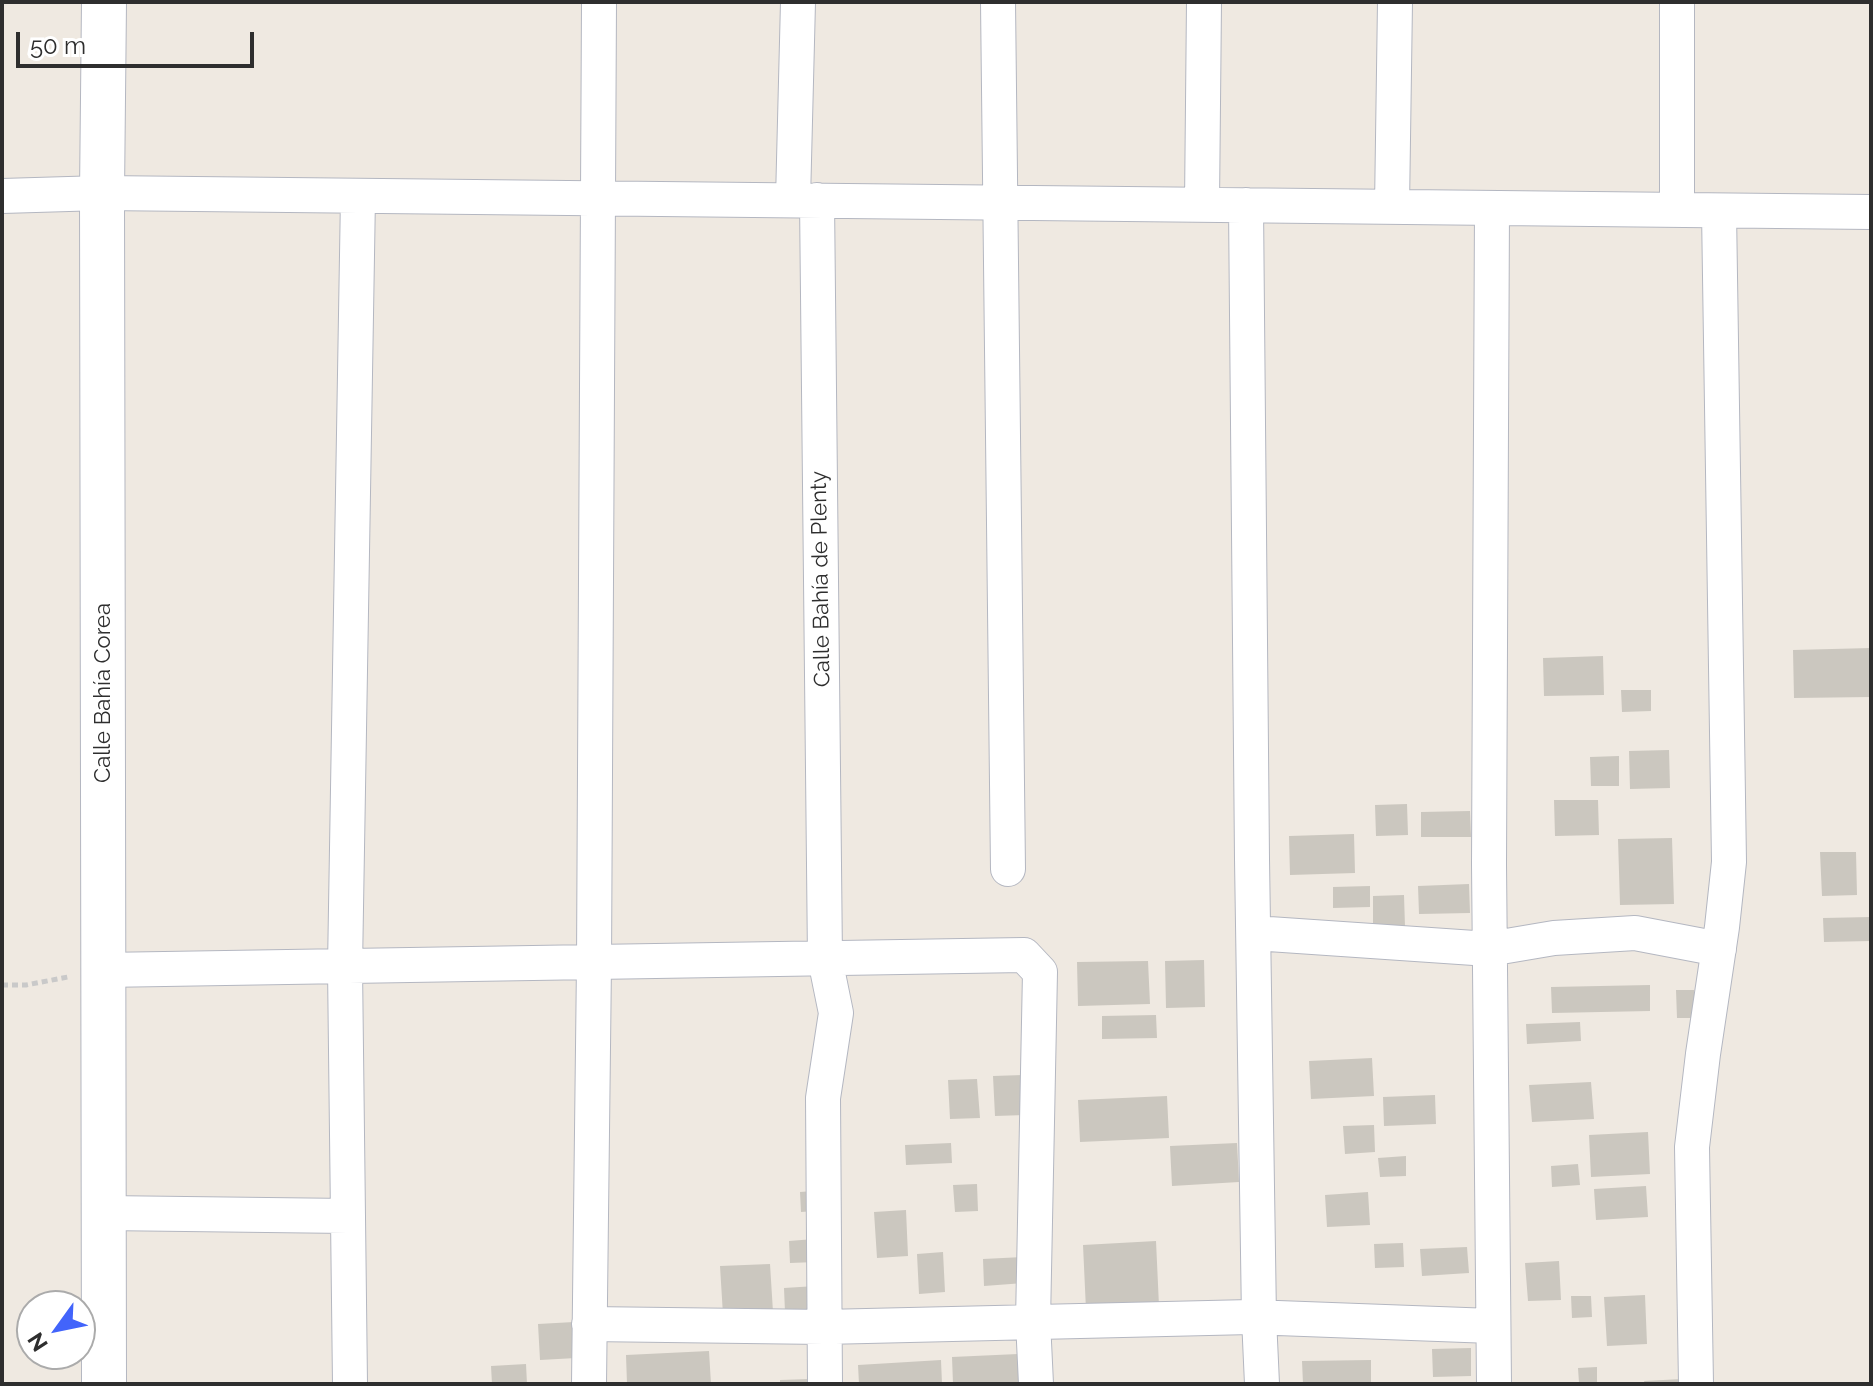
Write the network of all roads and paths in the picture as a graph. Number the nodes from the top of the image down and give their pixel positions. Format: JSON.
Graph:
{"nodes":[{"id":1,"x":104,"y":2,"type":"edge"},
{"id":2,"x":599,"y":2,"type":"edge"},
{"id":3,"x":798,"y":2,"type":"edge"},
{"id":4,"x":998,"y":2,"type":"edge"},
{"id":5,"x":1204,"y":2,"type":"edge"},
{"id":6,"x":1395,"y":2,"type":"edge"},
{"id":7,"x":1677,"y":2,"type":"edge"},
{"id":8,"x":102,"y":193,"type":"junction"},
{"id":9,"x":2,"y":196,"type":"edge"},
{"id":10,"x":358,"y":196,"type":"junction"},
{"id":11,"x":600,"y":198,"type":"junction"},
{"id":12,"x":805,"y":200,"type":"junction"},
{"id":13,"x":1000,"y":202,"type":"junction"},
{"id":14,"x":1202,"y":204,"type":"junction"},
{"id":15,"x":1246,"y":205,"type":"junction"},
{"id":16,"x":1392,"y":207,"type":"junction"},
{"id":17,"x":1492,"y":208,"type":"junction"},
{"id":18,"x":1677,"y":210,"type":"junction"},
{"id":19,"x":1719,"y":211,"type":"junction"},
{"id":20,"x":1871,"y":212,"type":"edge"},
{"id":21,"x":1008,"y":869,"type":"dead end"},
{"id":22,"x":1254,"y":933,"type":"junction"},
{"id":23,"x":1489,"y":949,"type":"junction"},
{"id":24,"x":1719,"y":949,"type":"junction"},
{"id":25,"x":825,"y":959,"type":"junction"},
{"id":26,"x":594,"y":963,"type":"junction"},
{"id":27,"x":345,"y":967,"type":"junction"},
{"id":28,"x":103,"y":970,"type":"junction"},
{"id":29,"x":2,"y":985,"type":"edge"},
{"id":30,"x":26,"y":985,"type":"dead end"},
{"id":31,"x":104,"y":1213,"type":"junction"},
{"id":32,"x":348,"y":1216,"type":"junction"},
{"id":33,"x":1259,"y":1318,"type":"junction"},
{"id":34,"x":1033,"y":1321,"type":"junction"},
{"id":35,"x":589,"y":1324,"type":"junction"},
{"id":36,"x":1492,"y":1326,"type":"junction"},
{"id":37,"x":824,"y":1327,"type":"junction"},
{"id":38,"x":104,"y":1384,"type":"edge"},
{"id":39,"x":350,"y":1384,"type":"edge"},
{"id":40,"x":589,"y":1384,"type":"edge"},
{"id":41,"x":825,"y":1384,"type":"edge"},
{"id":42,"x":1036,"y":1384,"type":"edge"},
{"id":43,"x":1262,"y":1384,"type":"edge"},
{"id":44,"x":1494,"y":1384,"type":"edge"},
{"id":45,"x":1696,"y":1384,"type":"edge"}],
"edges":[{"from":1,"to":8,"type":"main road","name":"Calle Bahía Corea"},
{"from":2,"to":11,"type":"street"},
{"from":3,"to":12,"type":"street","name":"Calle Bahía de Plenty"},
{"from":4,"to":13,"type":"street"},
{"from":5,"to":14,"type":"street"},
{"from":6,"to":16,"type":"street"},
{"from":7,"to":18,"type":"street"},
{"from":8,"to":9,"type":"street"},
{"from":8,"to":10,"type":"street"},
{"from":8,"to":28,"type":"main road","name":"Calle Bahía Corea"},
{"from":10,"to":11,"type":"street"},
{"from":10,"to":27,"type":"street"},
{"from":11,"to":12,"type":"street"},
{"from":11,"to":26,"type":"street"},
{"from":12,"to":13,"type":"street"},
{"from":12,"to":25,"type":"street","name":"Calle Bahía de Plenty"},
{"from":13,"to":14,"type":"street"},
{"from":13,"to":21,"type":"street"},
{"from":14,"to":15,"type":"street"},
{"from":15,"to":16,"type":"street"},
{"from":15,"to":22,"type":"street"},
{"from":16,"to":17,"type":"street"},
{"from":17,"to":18,"type":"street"},
{"from":17,"to":23,"type":"street"},
{"from":18,"to":19,"type":"street"},
{"from":19,"to":20,"type":"street"},
{"from":19,"to":24,"type":"street"},
{"from":22,"to":23,"type":"street"},
{"from":22,"to":33,"type":"street"},
{"from":23,"to":24,"type":"street"},
{"from":23,"to":36,"type":"street"},
{"from":24,"to":45,"type":"street"},
{"from":25,"to":26,"type":"street"},
{"from":25,"to":34,"type":"street"},
{"from":25,"to":37,"type":"street","name":"Calle Bahía de Plenty"},
{"from":26,"to":27,"type":"street"},
{"from":26,"to":35,"type":"street"},
{"from":27,"to":28,"type":"street"},
{"from":27,"to":32,"type":"street"},
{"from":28,"to":31,"type":"main road","name":"Calle Bahía Corea"},
{"from":29,"to":30,"type":"path"},
{"from":31,"to":32,"type":"street"},
{"from":31,"to":38,"type":"main road","name":"Calle Bahía Corea"},
{"from":32,"to":39,"type":"street"},
{"from":33,"to":34,"type":"street"},
{"from":33,"to":36,"type":"street"},
{"from":33,"to":43,"type":"street"},
{"from":34,"to":37,"type":"street"},
{"from":34,"to":42,"type":"street"},
{"from":35,"to":37,"type":"street"},
{"from":35,"to":40,"type":"street"},
{"from":36,"to":44,"type":"street"},
{"from":37,"to":41,"type":"street","name":"Calle Bahía de Plenty"}]}
